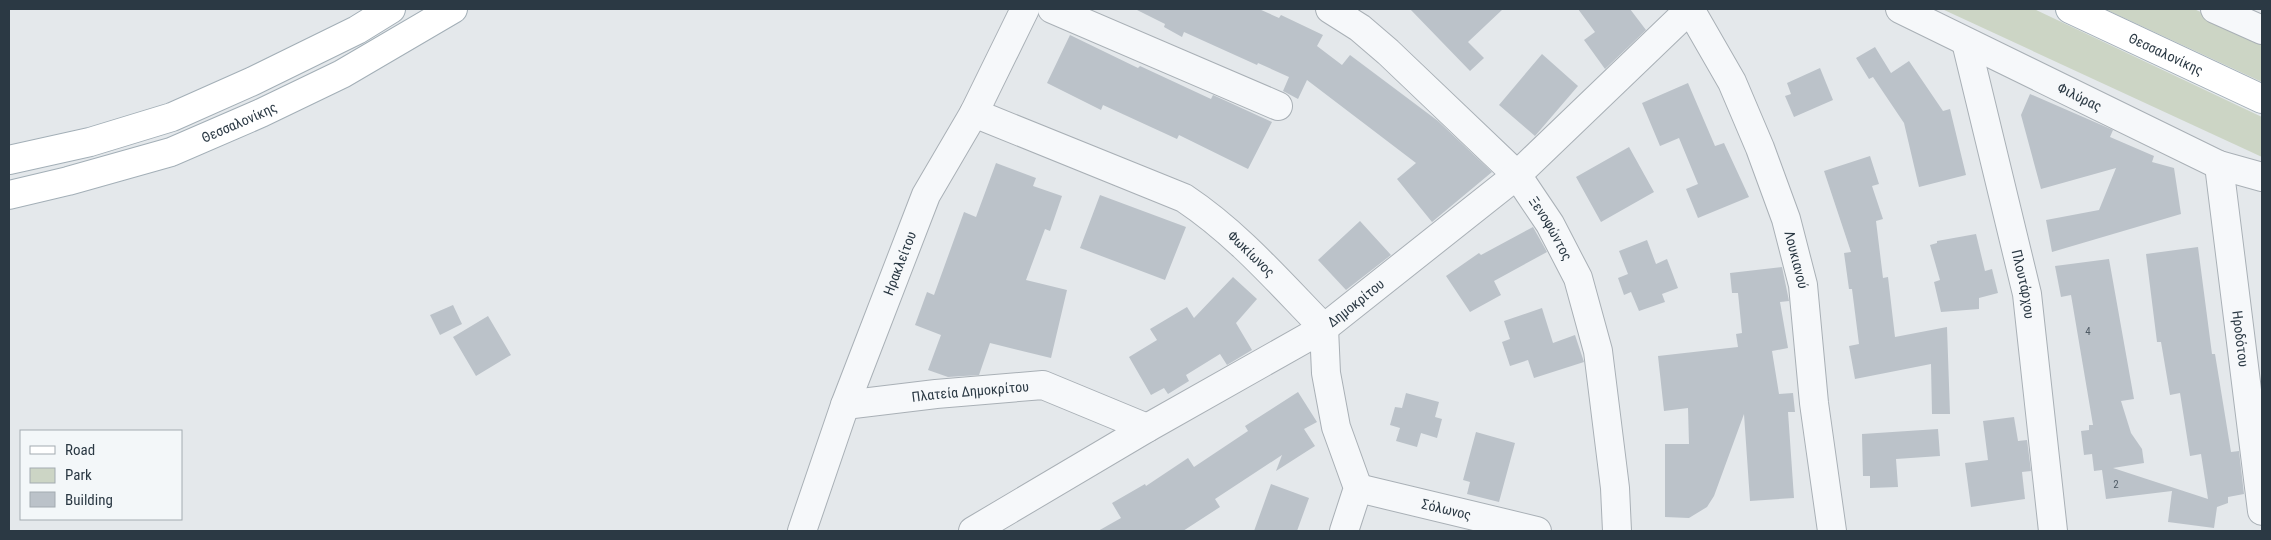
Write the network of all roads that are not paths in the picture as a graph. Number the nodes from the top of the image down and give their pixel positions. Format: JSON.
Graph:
{"nodes":[{"id":1,"x":390,"y":9,"type":"edge"},
{"id":2,"x":453,"y":9,"type":"edge"},
{"id":3,"x":1025,"y":9,"type":"edge"},
{"id":4,"x":1052,"y":9,"type":"edge"},
{"id":5,"x":1330,"y":9,"type":"edge"},
{"id":6,"x":1690,"y":9,"type":"edge"},
{"id":7,"x":1900,"y":9,"type":"edge"},
{"id":8,"x":2070,"y":9,"type":"edge"},
{"id":9,"x":2215,"y":9,"type":"edge"},
{"id":10,"x":2262,"y":30,"type":"edge"},
{"id":11,"x":1966,"y":42,"type":"junction"},
{"id":12,"x":2262,"y":99,"type":"edge"},
{"id":13,"x":1278,"y":106,"type":"dead end"},
{"id":14,"x":974,"y":113,"type":"junction"},
{"id":15,"x":9,"y":160,"type":"edge"},
{"id":16,"x":2219,"y":165,"type":"junction"},
{"id":17,"x":1517,"y":175,"type":"junction"},
{"id":18,"x":2262,"y":177,"type":"edge"},
{"id":19,"x":9,"y":195,"type":"edge"},
{"id":20,"x":1324,"y":328,"type":"junction"},
{"id":21,"x":846,"y":406,"type":"junction"},
{"id":22,"x":1147,"y":428,"type":"junction"},
{"id":23,"x":1358,"y":488,"type":"junction"},
{"id":24,"x":2262,"y":511,"type":"edge"},
{"id":25,"x":802,"y":531,"type":"edge"},
{"id":26,"x":973,"y":531,"type":"edge"},
{"id":27,"x":1344,"y":531,"type":"edge"},
{"id":28,"x":1537,"y":531,"type":"edge"},
{"id":29,"x":1617,"y":531,"type":"edge"},
{"id":30,"x":1832,"y":531,"type":"edge"},
{"id":31,"x":2053,"y":531,"type":"edge"}],
"edges":[{"from":1,"to":15,"type":"main road"},
{"from":2,"to":19,"type":"main road","name":"Θεσσαλονίκης"},
{"from":3,"to":14,"type":"street","name":"Ηρακλείτου"},
{"from":4,"to":13,"type":"street"},
{"from":5,"to":17,"type":"street","name":"Ξενοφώντος"},
{"from":6,"to":17,"type":"street","name":"Δημοκρίτου"},
{"from":6,"to":30,"type":"street","name":"Λουκιανού"},
{"from":7,"to":11,"type":"street","name":"Φιλύρας"},
{"from":8,"to":12,"type":"main road","name":"Θεσσαλονίκης"},
{"from":9,"to":10,"type":"street"},
{"from":11,"to":16,"type":"street","name":"Φιλύρας"},
{"from":11,"to":31,"type":"street","name":"Πλουτάρχου"},
{"from":14,"to":20,"type":"street","name":"Φωκίωνος"},
{"from":14,"to":21,"type":"street","name":"Ηρακλείτου"},
{"from":16,"to":18,"type":"street","name":"Φιλύρας"},
{"from":16,"to":24,"type":"street","name":"Ηροδότου"},
{"from":17,"to":20,"type":"street","name":"Δημοκρίτου"},
{"from":17,"to":29,"type":"street","name":"Ξενοφώντος"},
{"from":20,"to":22,"type":"street","name":"Δημοκρίτου"},
{"from":20,"to":23,"type":"street"},
{"from":21,"to":22,"type":"street","name":"Πλατεία Δημοκρίτου"},
{"from":21,"to":25,"type":"street","name":"Ηρακλείτου"},
{"from":22,"to":26,"type":"street","name":"Δημοκρίτου"},
{"from":23,"to":27,"type":"street"},
{"from":23,"to":28,"type":"street","name":"Σόλωνος"}]}
